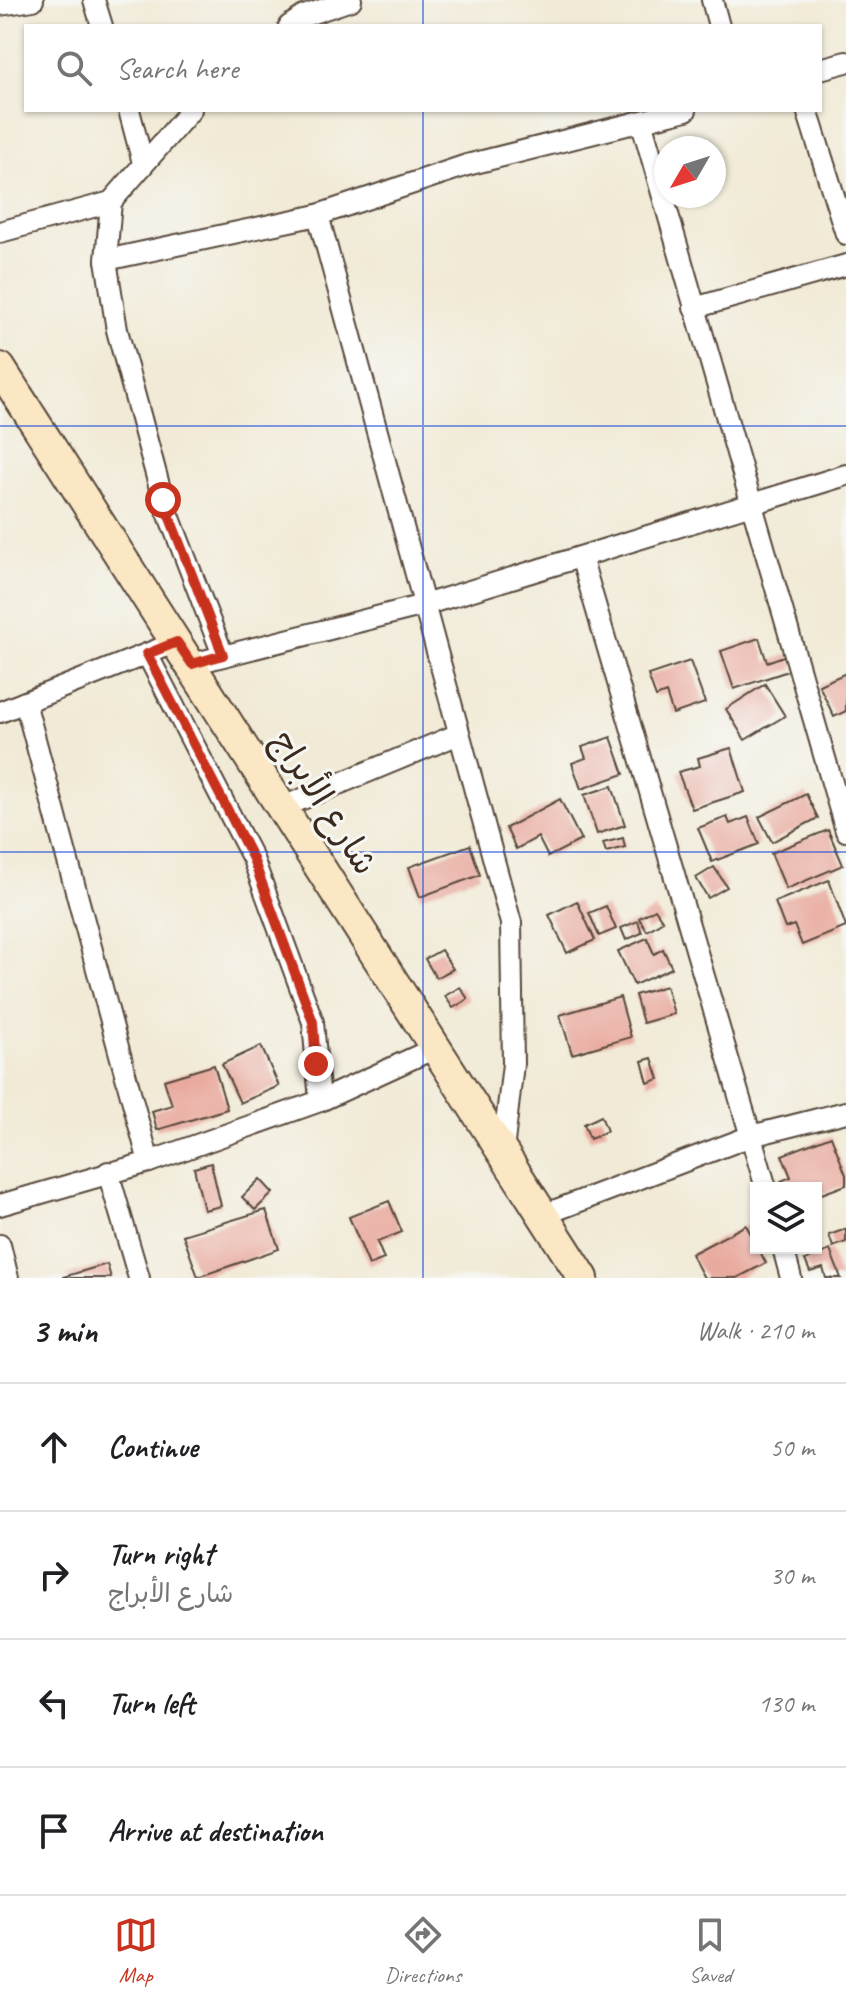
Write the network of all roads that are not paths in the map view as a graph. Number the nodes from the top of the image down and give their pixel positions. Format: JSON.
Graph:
{"nodes":[{"id":1,"x":33,"y":0,"type":"edge"},
{"id":2,"x":94,"y":0,"type":"edge"},
{"id":3,"x":712,"y":0,"type":"edge"},
{"id":4,"x":344,"y":1,"type":"edge"},
{"id":5,"x":0,"y":5,"type":"edge"},
{"id":6,"x":101,"y":24,"type":"edge"},
{"id":7,"x":292,"y":24,"type":"edge"},
{"id":8,"x":718,"y":24,"type":"edge"},
{"id":9,"x":846,"y":62,"type":"edge"},
{"id":10,"x":822,"y":68,"type":"edge"},
{"id":11,"x":130,"y":112,"type":"edge"},
{"id":12,"x":189,"y":112,"type":"edge"},
{"id":13,"x":680,"y":112,"type":"edge"},
{"id":14,"x":808,"y":112,"type":"edge"},
{"id":15,"x":642,"y":124,"type":"junction"},
{"id":16,"x":143,"y":163,"type":"junction"},
{"id":17,"x":111,"y":202,"type":"junction"},
{"id":18,"x":318,"y":215,"type":"junction"},
{"id":19,"x":0,"y":232,"type":"edge"},
{"id":20,"x":846,"y":234,"type":"edge"},
{"id":21,"x":106,"y":260,"type":"junction"},
{"id":22,"x":846,"y":265,"type":"edge"},
{"id":23,"x":694,"y":308,"type":"junction"},
{"id":24,"x":0,"y":368,"type":"edge"},
{"id":25,"x":846,"y":475,"type":"edge"},
{"id":26,"x":749,"y":502,"type":"junction"},
{"id":27,"x":582,"y":560,"type":"junction"},
{"id":28,"x":424,"y":605,"type":"junction"},
{"id":29,"x":184,"y":653,"type":"junction"},
{"id":30,"x":147,"y":654,"type":"junction"},
{"id":31,"x":223,"y":655,"type":"junction"},
{"id":32,"x":25,"y":702,"type":"junction"},
{"id":33,"x":0,"y":712,"type":"edge"},
{"id":34,"x":459,"y":734,"type":"junction"},
{"id":35,"x":283,"y":807,"type":"junction"},
{"id":36,"x":846,"y":831,"type":"edge"},
{"id":37,"x":437,"y":1047,"type":"junction"},
{"id":38,"x":320,"y":1101,"type":"junction"},
{"id":39,"x":846,"y":1112,"type":"edge"},
{"id":40,"x":751,"y":1136,"type":"junction"},
{"id":41,"x":503,"y":1151,"type":"junction"},
{"id":42,"x":149,"y":1162,"type":"junction"},
{"id":43,"x":108,"y":1172,"type":"junction"},
{"id":44,"x":764,"y":1182,"type":"edge"},
{"id":45,"x":0,"y":1205,"type":"edge"},
{"id":46,"x":543,"y":1215,"type":"junction"},
{"id":47,"x":0,"y":1245,"type":"edge"},
{"id":48,"x":785,"y":1254,"type":"edge"},
{"id":49,"x":8,"y":1278,"type":"edge"},
{"id":50,"x":139,"y":1278,"type":"edge"},
{"id":51,"x":583,"y":1278,"type":"edge"},
{"id":52,"x":791,"y":1278,"type":"edge"}],
"edges":[{"from":1,"to":5,"type":"street"},
{"from":2,"to":6,"type":"street"},
{"from":3,"to":8,"type":"street"},
{"from":4,"to":7,"type":"street"},
{"from":9,"to":10,"type":"street"},
{"from":11,"to":16,"type":"street"},
{"from":12,"to":16,"type":"street"},
{"from":13,"to":15,"type":"street"},
{"from":14,"to":20,"type":"street"},
{"from":15,"to":18,"type":"street"},
{"from":15,"to":23,"type":"street"},
{"from":16,"to":17,"type":"street"},
{"from":17,"to":19,"type":"street"},
{"from":17,"to":21,"type":"street"},
{"from":18,"to":21,"type":"street"},
{"from":18,"to":28,"type":"street"},
{"from":21,"to":31,"type":"street"},
{"from":22,"to":23,"type":"street"},
{"from":23,"to":26,"type":"street"},
{"from":24,"to":29,"type":"street","name":"شارع الأبراج"},
{"from":25,"to":26,"type":"street"},
{"from":26,"to":27,"type":"street"},
{"from":26,"to":36,"type":"street"},
{"from":27,"to":28,"type":"street"},
{"from":27,"to":40,"type":"street"},
{"from":28,"to":31,"type":"street"},
{"from":28,"to":34,"type":"street"},
{"from":29,"to":30,"type":"street"},
{"from":29,"to":31,"type":"street"},
{"from":29,"to":35,"type":"street","name":"شارع الأبراج"},
{"from":30,"to":32,"type":"street"},
{"from":30,"to":38,"type":"street"},
{"from":32,"to":33,"type":"street"},
{"from":32,"to":42,"type":"street"},
{"from":34,"to":35,"type":"street"},
{"from":34,"to":41,"type":"street"},
{"from":35,"to":37,"type":"street","name":"شارع الأبراج"},
{"from":37,"to":38,"type":"street"},
{"from":37,"to":41,"type":"street","name":"شارع الأبراج"},
{"from":38,"to":42,"type":"street"},
{"from":39,"to":40,"type":"street"},
{"from":40,"to":44,"type":"street"},
{"from":40,"to":46,"type":"street"},
{"from":41,"to":46,"type":"street","name":"شارع الأبراج"},
{"from":42,"to":43,"type":"street"},
{"from":43,"to":45,"type":"street"},
{"from":43,"to":50,"type":"street"},
{"from":46,"to":51,"type":"street","name":"شارع الأبراج"},
{"from":47,"to":49,"type":"street"},
{"from":48,"to":52,"type":"street"}]}
